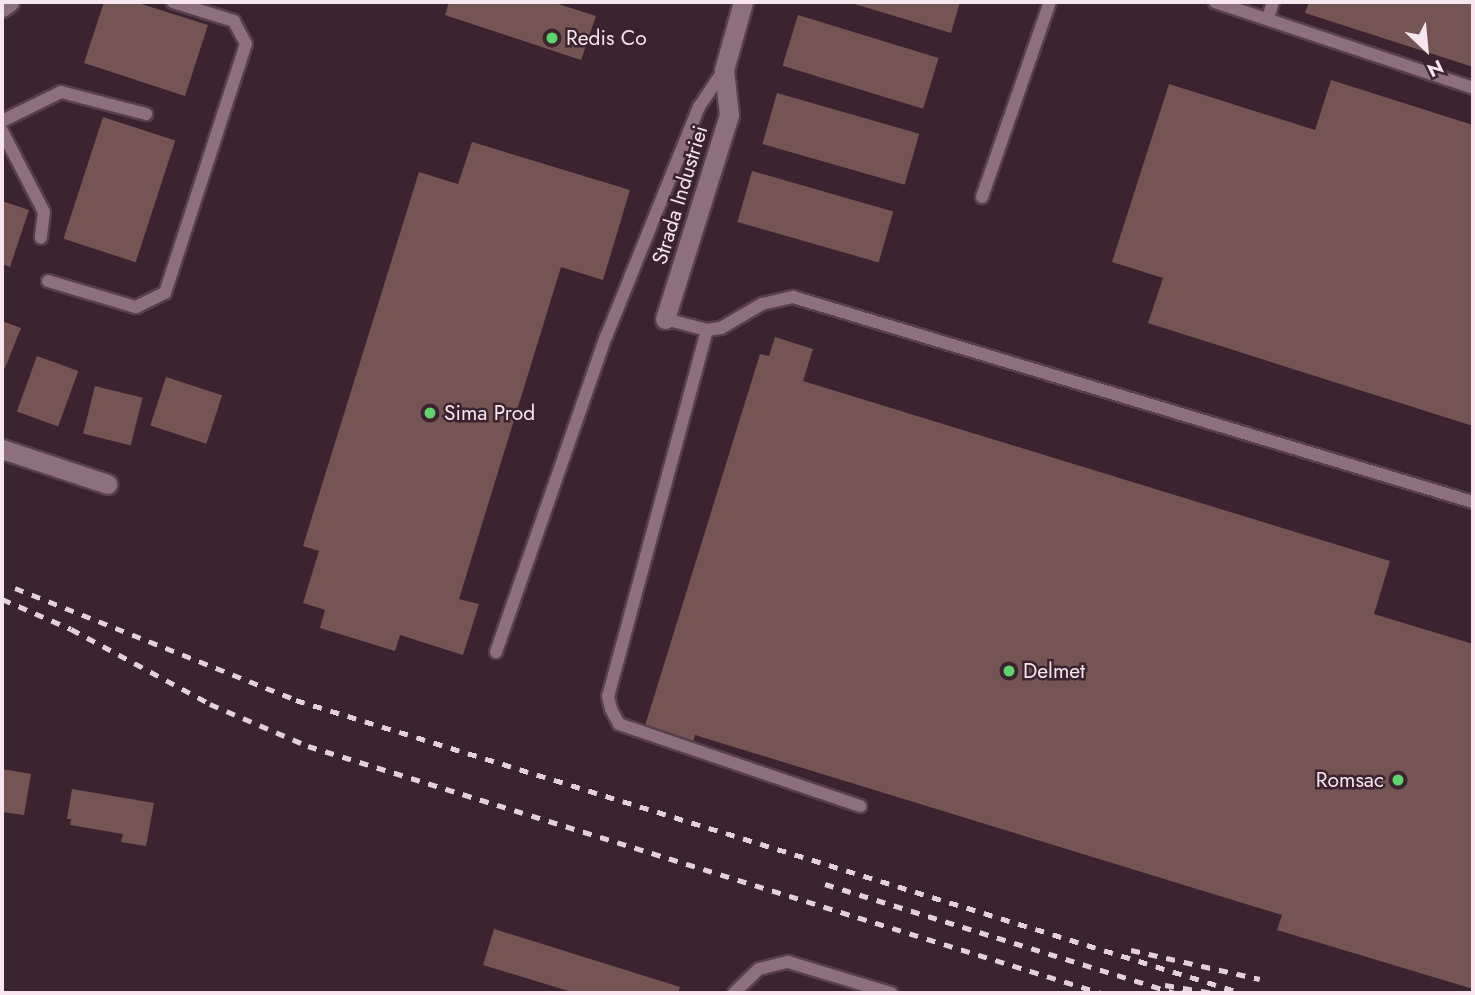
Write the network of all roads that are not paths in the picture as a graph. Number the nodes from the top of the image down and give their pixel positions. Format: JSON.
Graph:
{"nodes":[{"id":1,"x":9,"y":2,"type":"edge"},
{"id":2,"x":173,"y":2,"type":"edge"},
{"id":3,"x":743,"y":2,"type":"edge"},
{"id":4,"x":1050,"y":2,"type":"edge"},
{"id":5,"x":1215,"y":2,"type":"edge"},
{"id":6,"x":1273,"y":2,"type":"edge"},
{"id":7,"x":2,"y":7,"type":"edge"},
{"id":8,"x":1268,"y":18,"type":"junction"},
{"id":9,"x":724,"y":70,"type":"junction"},
{"id":10,"x":1473,"y":88,"type":"edge"},
{"id":11,"x":146,"y":114,"type":"dead end"},
{"id":12,"x":2,"y":121,"type":"edge"},
{"id":13,"x":2,"y":131,"type":"edge"},
{"id":14,"x":982,"y":197,"type":"dead end"},
{"id":15,"x":41,"y":238,"type":"dead end"},
{"id":16,"x":48,"y":281,"type":"dead end"},
{"id":17,"x":665,"y":319,"type":"joint"},
{"id":18,"x":707,"y":330,"type":"junction"},
{"id":19,"x":2,"y":449,"type":"edge"},
{"id":20,"x":107,"y":484,"type":"dead end"},
{"id":21,"x":1473,"y":502,"type":"edge"},
{"id":22,"x":496,"y":652,"type":"dead end"},
{"id":23,"x":860,"y":806,"type":"dead end"},
{"id":24,"x":734,"y":993,"type":"edge"},
{"id":25,"x":891,"y":993,"type":"edge"}],
"edges":[{"from":1,"to":7,"type":"street"},
{"from":2,"to":16,"type":"lane"},
{"from":3,"to":9,"type":"street","name":"Strada Industriei"},
{"from":4,"to":14,"type":"lane"},
{"from":5,"to":8,"type":"lane"},
{"from":6,"to":8,"type":"lane"},
{"from":8,"to":10,"type":"lane"},
{"from":9,"to":17,"type":"street","name":"Strada Industriei"},
{"from":9,"to":22,"type":"lane"},
{"from":11,"to":12,"type":"lane"},
{"from":13,"to":15,"type":"lane"},
{"from":17,"to":18,"type":"lane"},
{"from":18,"to":21,"type":"lane"},
{"from":18,"to":23,"type":"lane"},
{"from":19,"to":20,"type":"street"},
{"from":24,"to":25,"type":"lane"}]}
